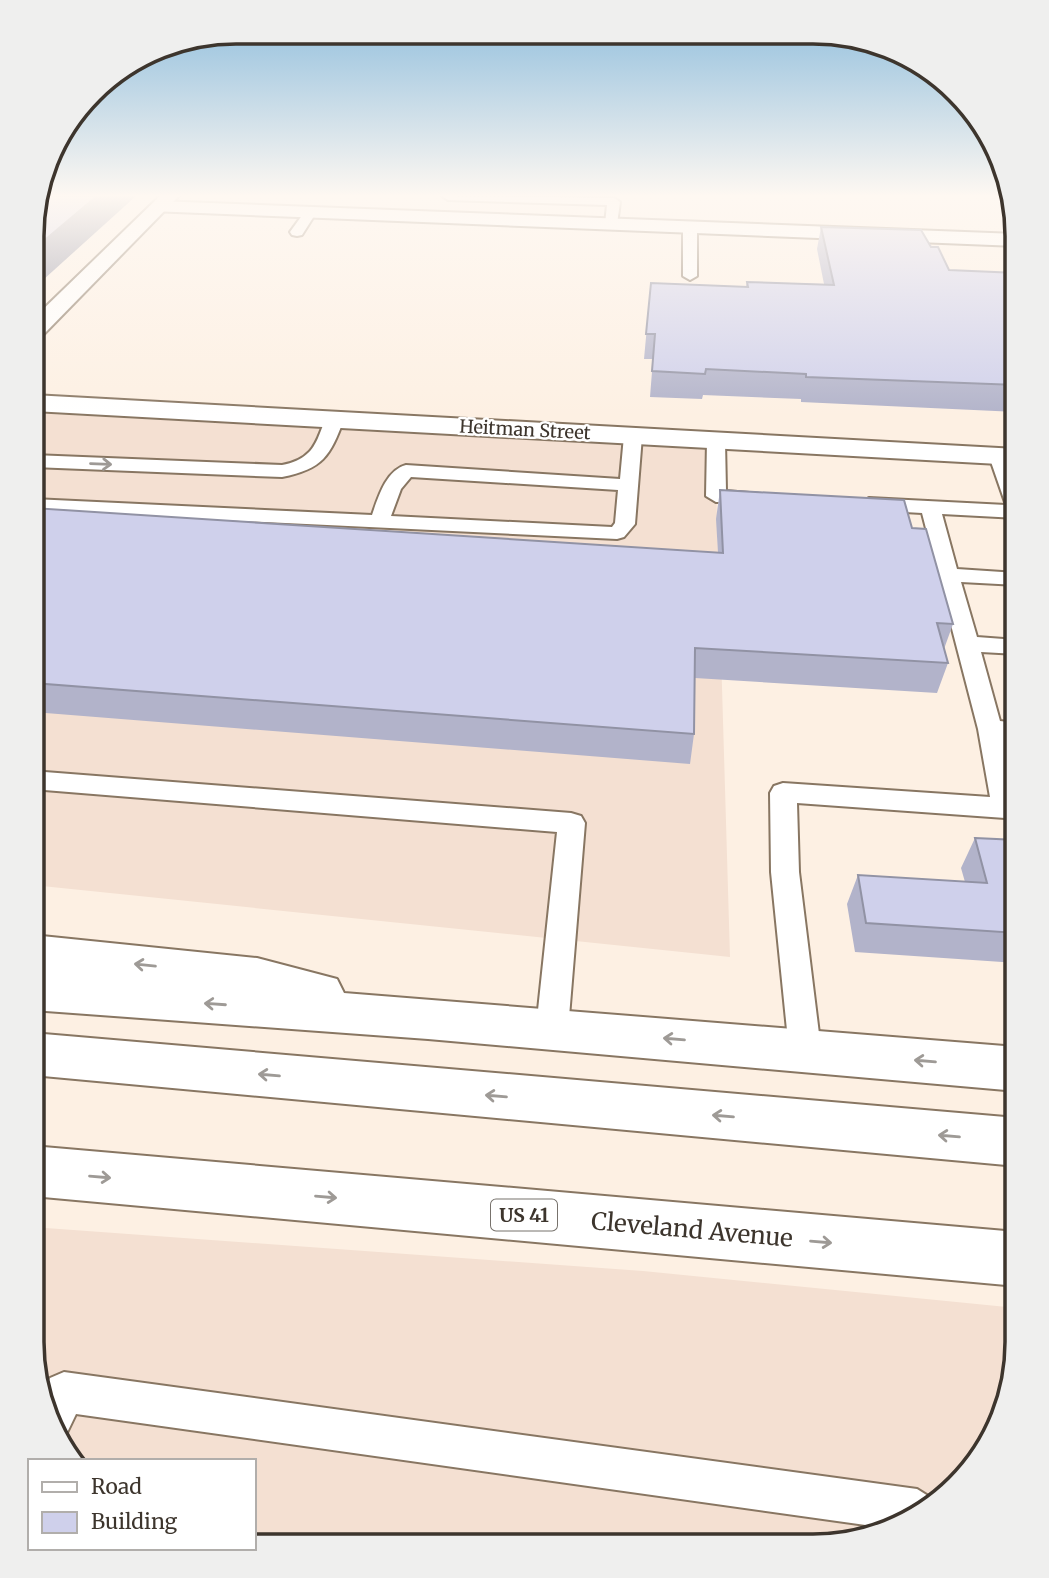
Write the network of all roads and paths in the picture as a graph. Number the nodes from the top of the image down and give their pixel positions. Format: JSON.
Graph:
{"nodes":[{"id":1,"x":96,"y":270,"type":"edge"},
{"id":2,"x":691,"y":270,"type":"edge"},
{"id":3,"x":691,"y":276,"type":"dead end"},
{"id":4,"x":44,"y":321,"type":"edge"},
{"id":5,"x":44,"y":404,"type":"edge"},
{"id":6,"x":335,"y":419,"type":"junction"},
{"id":7,"x":633,"y":436,"type":"junction"},
{"id":8,"x":716,"y":440,"type":"junction"},
{"id":9,"x":1005,"y":456,"type":"edge"},
{"id":10,"x":44,"y":461,"type":"edge"},
{"id":11,"x":629,"y":485,"type":"junction"},
{"id":12,"x":770,"y":499,"type":"edge"},
{"id":13,"x":850,"y":503,"type":"edge"},
{"id":14,"x":44,"y":506,"type":"edge"},
{"id":15,"x":930,"y":507,"type":"junction"},
{"id":16,"x":1005,"y":510,"type":"edge"},
{"id":17,"x":379,"y":522,"type":"junction"},
{"id":18,"x":949,"y":575,"type":"junction"},
{"id":19,"x":1005,"y":578,"type":"edge"},
{"id":20,"x":967,"y":644,"type":"junction"},
{"id":21,"x":1005,"y":646,"type":"edge"},
{"id":22,"x":990,"y":729,"type":"junction"},
{"id":23,"x":1005,"y":730,"type":"edge"},
{"id":24,"x":44,"y":781,"type":"edge"},
{"id":25,"x":44,"y":954,"type":"edge"},
{"id":26,"x":44,"y":992,"type":"edge"},
{"id":27,"x":428,"y":1019,"type":"junction"},
{"id":28,"x":552,"y":1029,"type":"junction"},
{"id":29,"x":805,"y":1050,"type":"junction"},
{"id":30,"x":44,"y":1055,"type":"edge"},
{"id":31,"x":1005,"y":1068,"type":"edge"},
{"id":32,"x":1005,"y":1141,"type":"edge"},
{"id":33,"x":44,"y":1172,"type":"edge"},
{"id":34,"x":1005,"y":1258,"type":"edge"},
{"id":35,"x":57,"y":1412,"type":"edge"},
{"id":36,"x":906,"y":1510,"type":"edge"}],
"edges":[{"from":1,"to":4,"type":"main road"},
{"from":2,"to":3,"type":"lane"},
{"from":5,"to":6,"type":"main road","name":"Heitman Street"},
{"from":6,"to":7,"type":"main road","name":"Heitman Street"},
{"from":10,"to":6,"type":"lane","one_way":true},
{"from":7,"to":8,"type":"main road","name":"Heitman Street"},
{"from":7,"to":11,"type":"lane"},
{"from":8,"to":9,"type":"main road","name":"Heitman Street"},
{"from":8,"to":12,"type":"lane"},
{"from":11,"to":17,"type":"lane"},
{"from":11,"to":17,"type":"lane"},
{"from":13,"to":15,"type":"lane"},
{"from":14,"to":17,"type":"lane"},
{"from":15,"to":16,"type":"lane"},
{"from":15,"to":18,"type":"lane"},
{"from":18,"to":19,"type":"lane"},
{"from":18,"to":20,"type":"lane"},
{"from":20,"to":21,"type":"lane"},
{"from":20,"to":22,"type":"lane"},
{"from":22,"to":23,"type":"lane"},
{"from":22,"to":29,"type":"lane"},
{"from":24,"to":28,"type":"lane"},
{"from":27,"to":25,"type":"main road","one_way":true},
{"from":27,"to":26,"type":"main road","one_way":true},
{"from":27,"to":28,"type":"main road"},
{"from":29,"to":28,"type":"main road","one_way":true},
{"from":31,"to":29,"type":"main road","one_way":true},
{"from":32,"to":30,"type":"main road","one_way":true},
{"from":33,"to":34,"type":"main road","name":"Cleveland Avenue","number":"US 41","one_way":true},
{"from":35,"to":36,"type":"lane"}]}
